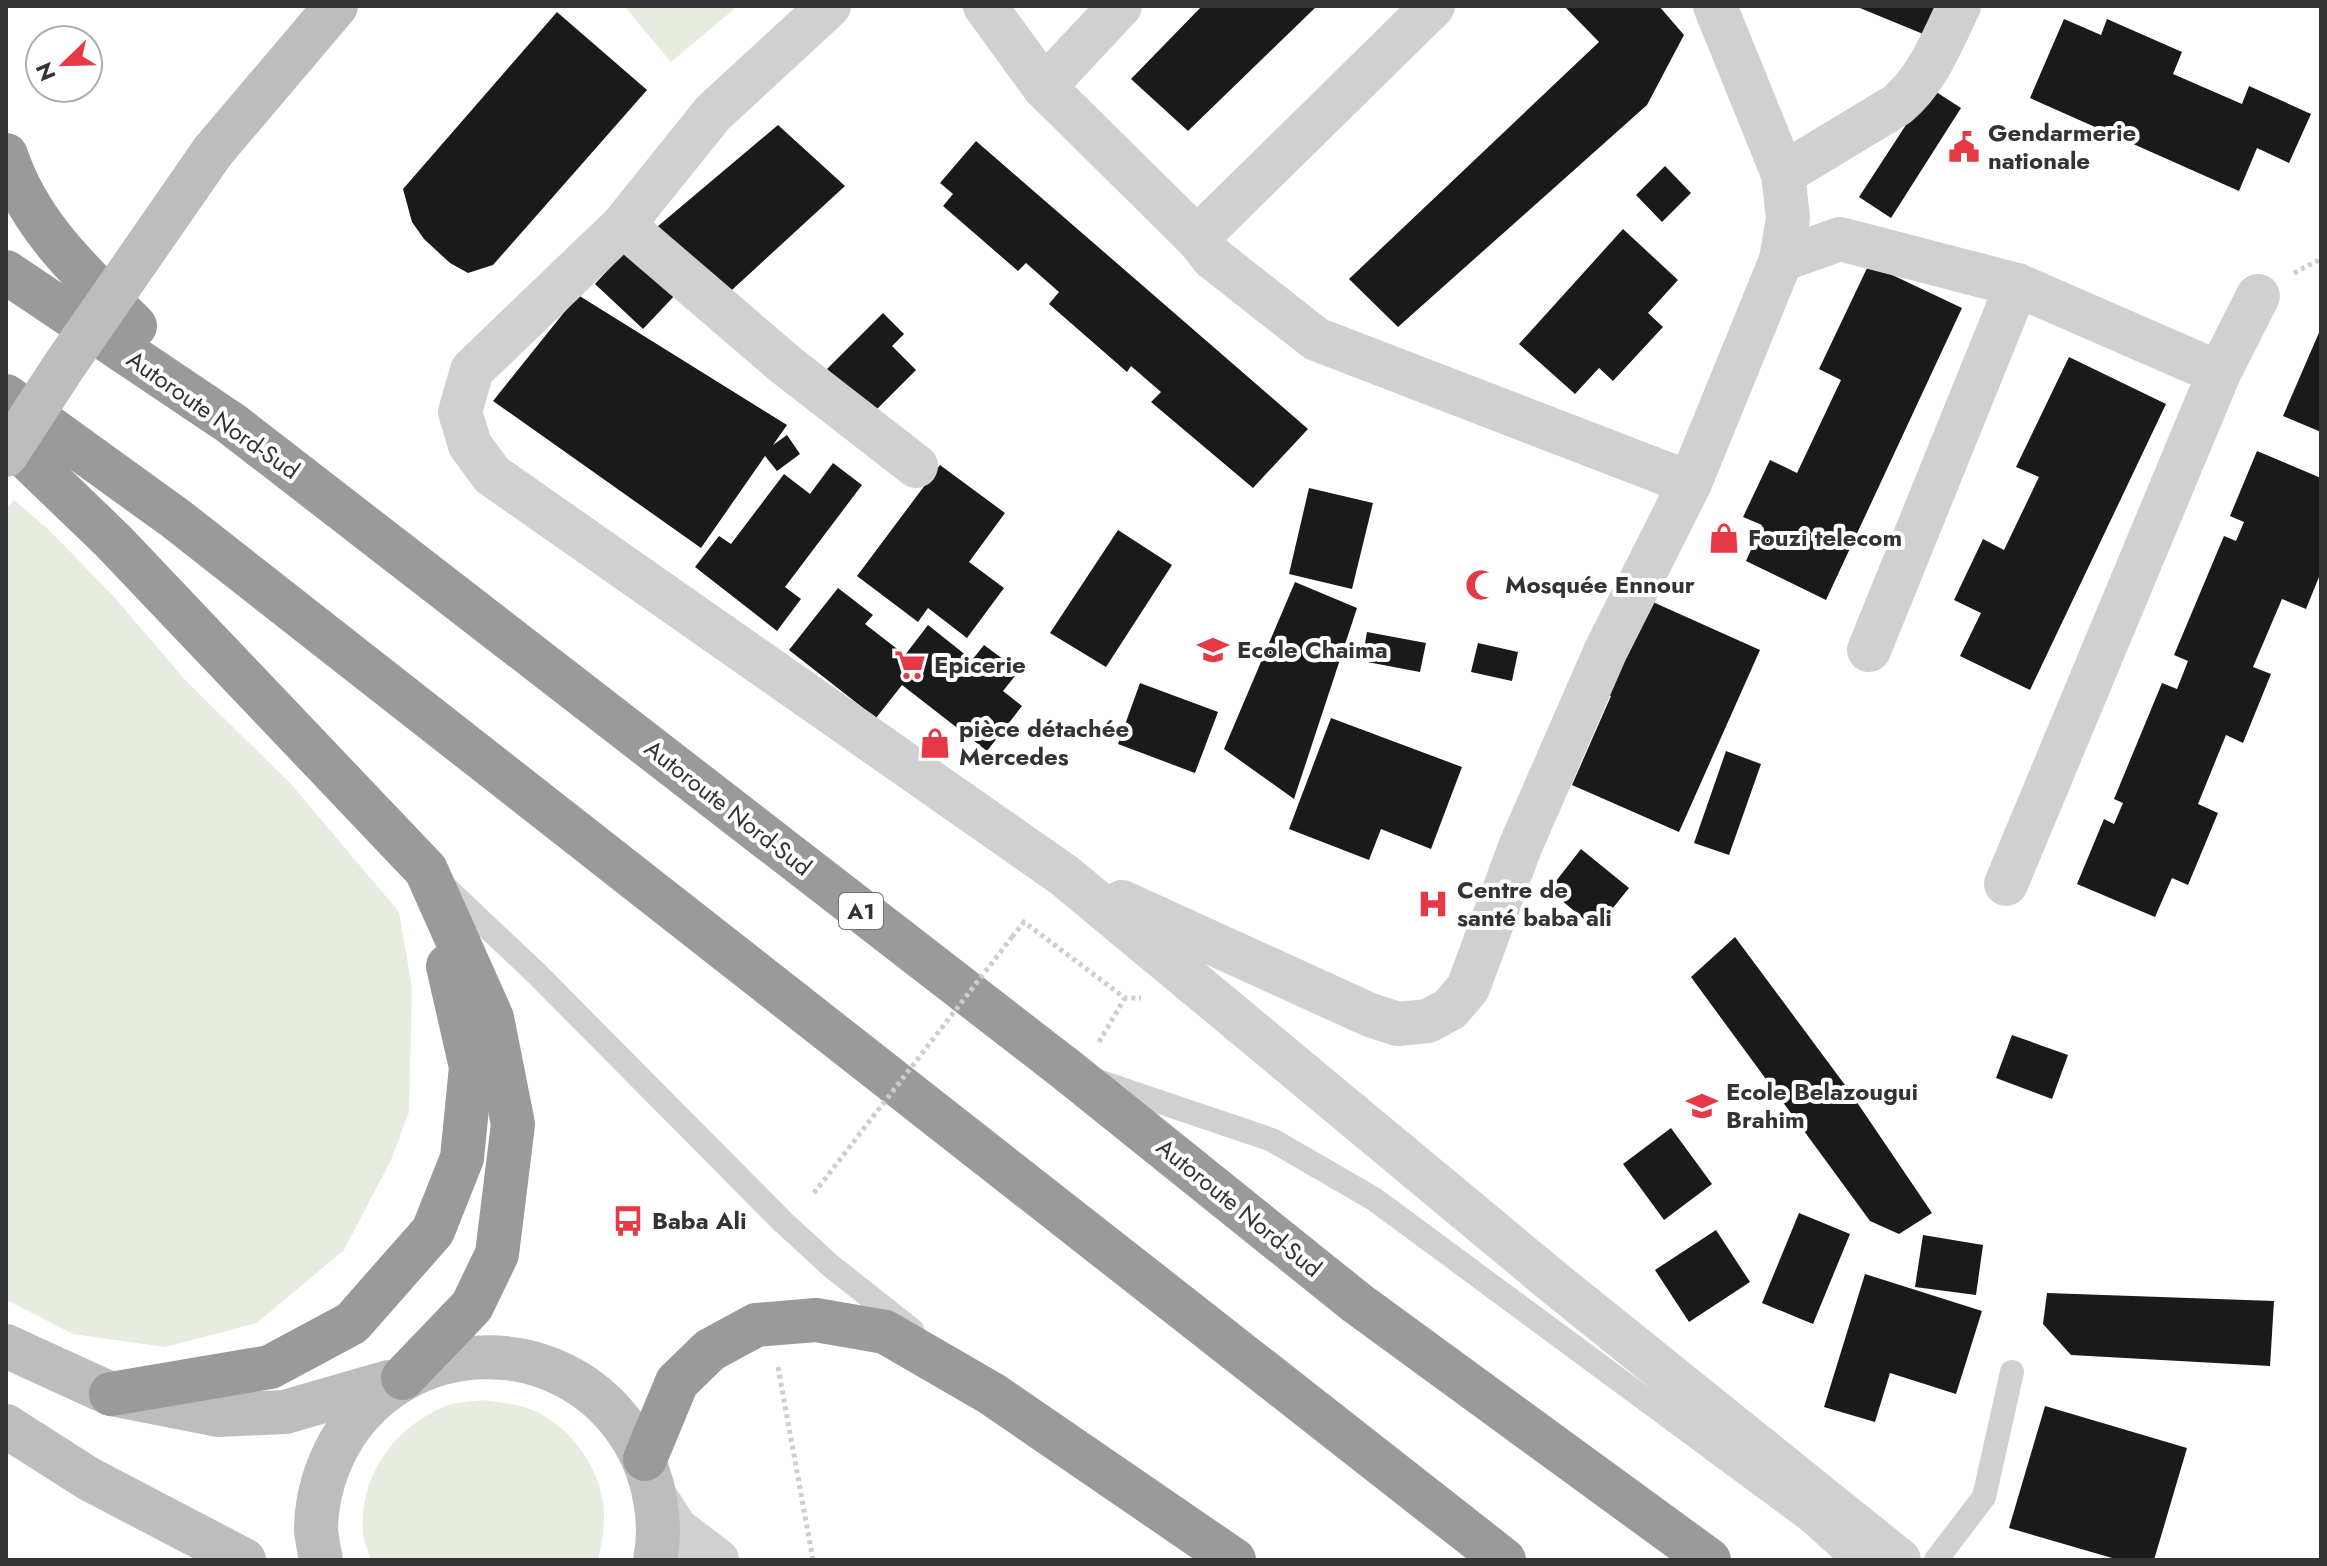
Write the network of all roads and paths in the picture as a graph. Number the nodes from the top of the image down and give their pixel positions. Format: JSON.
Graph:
{"nodes":[{"id":1,"x":336,"y":6,"type":"edge"},
{"id":2,"x":829,"y":6,"type":"edge"},
{"id":3,"x":985,"y":6,"type":"edge"},
{"id":4,"x":1120,"y":6,"type":"edge"},
{"id":5,"x":1433,"y":6,"type":"edge"},
{"id":6,"x":1715,"y":6,"type":"edge"},
{"id":7,"x":1959,"y":6,"type":"edge"},
{"id":8,"x":1044,"y":87,"type":"junction"},
{"id":9,"x":6,"y":155,"type":"edge"},
{"id":10,"x":1783,"y":174,"type":"junction"},
{"id":11,"x":623,"y":225,"type":"junction"},
{"id":12,"x":1197,"y":238,"type":"junction"},
{"id":13,"x":1781,"y":260,"type":"junction"},
{"id":14,"x":6,"y":272,"type":"edge"},
{"id":15,"x":2017,"y":285,"type":"junction"},
{"id":16,"x":2258,"y":296,"type":"dead end"},
{"id":17,"x":2219,"y":373,"type":"junction"},
{"id":18,"x":6,"y":396,"type":"edge"},
{"id":19,"x":232,"y":424,"type":"junction"},
{"id":20,"x":6,"y":438,"type":"edge"},
{"id":21,"x":6,"y":455,"type":"edge"},
{"id":22,"x":916,"y":466,"type":"dead end"},
{"id":23,"x":1690,"y":483,"type":"junction"},
{"id":24,"x":1869,"y":650,"type":"dead end"},
{"id":25,"x":426,"y":870,"type":"junction"},
{"id":26,"x":1065,"y":876,"type":"junction"},
{"id":27,"x":2006,"y":884,"type":"dead end"},
{"id":28,"x":1125,"y":998,"type":"dead end"},
{"id":29,"x":1067,"y":1070,"type":"junction"},
{"id":30,"x":814,"y":1193,"type":"dead end"},
{"id":31,"x":771,"y":1324,"type":"junction"},
{"id":32,"x":6,"y":1346,"type":"edge"},
{"id":33,"x":2012,"y":1372,"type":"dead end"},
{"id":34,"x":403,"y":1378,"type":"junction"},
{"id":35,"x":111,"y":1394,"type":"junction"},
{"id":36,"x":992,"y":1394,"type":"junction"},
{"id":37,"x":6,"y":1426,"type":"edge"},
{"id":38,"x":650,"y":1478,"type":"junction"},
{"id":39,"x":244,"y":1560,"type":"edge"},
{"id":40,"x":321,"y":1560,"type":"edge"},
{"id":41,"x":655,"y":1560,"type":"edge"},
{"id":42,"x":717,"y":1560,"type":"edge"},
{"id":43,"x":813,"y":1560,"type":"edge"},
{"id":44,"x":1234,"y":1560,"type":"edge"},
{"id":45,"x":1504,"y":1560,"type":"edge"},
{"id":46,"x":1709,"y":1560,"type":"edge"},
{"id":47,"x":1853,"y":1560,"type":"edge"},
{"id":48,"x":1899,"y":1560,"type":"edge"},
{"id":49,"x":1936,"y":1560,"type":"edge"}],
"edges":[{"from":1,"to":21,"type":"main road","bridge":true},
{"from":2,"to":11,"type":"street"},
{"from":3,"to":8,"type":"street"},
{"from":4,"to":8,"type":"street"},
{"from":5,"to":12,"type":"street"},
{"from":6,"to":10,"type":"street"},
{"from":7,"to":10,"type":"street"},
{"from":8,"to":12,"type":"street"},
{"from":9,"to":19,"type":"highway"},
{"from":10,"to":13,"type":"street"},
{"from":11,"to":22,"type":"street"},
{"from":11,"to":26,"type":"street"},
{"from":12,"to":23,"type":"street"},
{"from":13,"to":15,"type":"street"},
{"from":13,"to":23,"type":"street"},
{"from":14,"to":19,"type":"highway","name":"Autoroute Nord-Sud","number":"A1"},
{"from":15,"to":17,"type":"street"},
{"from":15,"to":24,"type":"street"},
{"from":16,"to":17,"type":"street"},
{"from":17,"to":27,"type":"street"},
{"from":18,"to":45,"type":"highway"},
{"from":19,"to":29,"type":"highway","name":"Autoroute Nord-Sud","number":"A1"},
{"from":20,"to":25,"type":"highway"},
{"from":23,"to":26,"type":"street"},
{"from":25,"to":34,"type":"highway"},
{"from":25,"to":35,"type":"highway"},
{"from":25,"to":36,"type":"lane"},
{"from":26,"to":48,"type":"street"},
{"from":28,"to":30,"type":"path","bridge":true},
{"from":29,"to":46,"type":"highway","name":"Autoroute Nord-Sud","number":"A1"},
{"from":29,"to":47,"type":"lane"},
{"from":31,"to":36,"type":"highway"},
{"from":31,"to":38,"type":"highway"},
{"from":31,"to":43,"type":"path"},
{"from":32,"to":35,"type":"main road"},
{"from":33,"to":49,"type":"lane"},
{"from":34,"to":35,"type":"main road"},
{"from":34,"to":38,"type":"main road"},
{"from":34,"to":40,"type":"main road"},
{"from":36,"to":44,"type":"highway"},
{"from":37,"to":39,"type":"main road"},
{"from":38,"to":41,"type":"main road"},
{"from":38,"to":42,"type":"street"}]}
